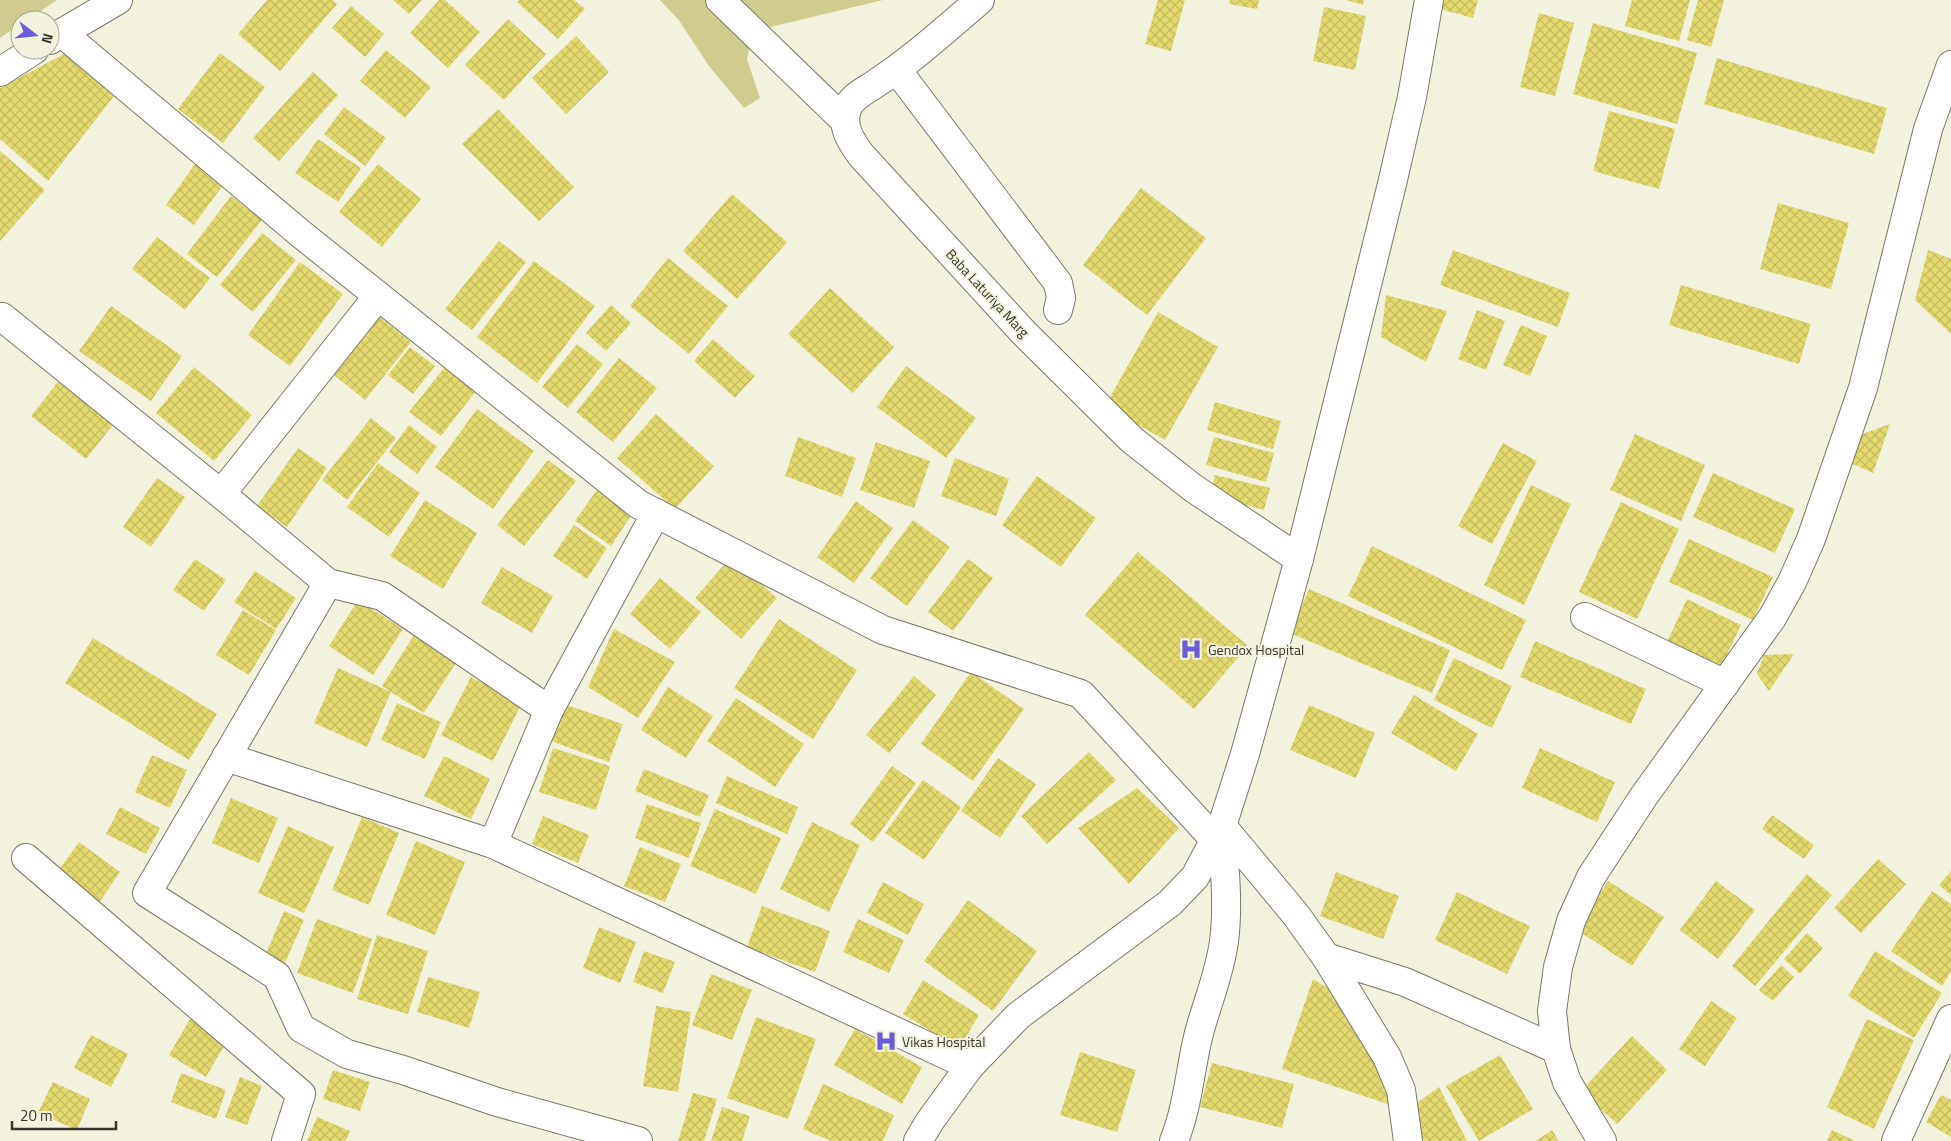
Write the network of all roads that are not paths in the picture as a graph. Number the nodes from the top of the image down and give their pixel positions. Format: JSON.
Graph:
{"nodes":[{"id":1,"x":118,"y":0,"type":"edge"},
{"id":2,"x":720,"y":0,"type":"edge"},
{"id":3,"x":980,"y":0,"type":"edge"},
{"id":4,"x":1429,"y":0,"type":"edge"},
{"id":5,"x":60,"y":34,"type":"edge"},
{"id":6,"x":60,"y":39,"type":"edge"},
{"id":7,"x":19,"y":60,"type":"edge"},
{"id":8,"x":1951,"y":65,"type":"edge"},
{"id":9,"x":897,"y":70,"type":"junction"},
{"id":10,"x":0,"y":72,"type":"edge"},
{"id":11,"x":845,"y":121,"type":"junction"},
{"id":12,"x":378,"y":296,"type":"junction"},
{"id":13,"x":1058,"y":310,"type":"dead end"},
{"id":14,"x":0,"y":318,"type":"edge"},
{"id":15,"x":221,"y":494,"type":"junction"},
{"id":16,"x":656,"y":513,"type":"junction"},
{"id":17,"x":1299,"y":559,"type":"junction"},
{"id":18,"x":328,"y":583,"type":"junction"},
{"id":19,"x":1584,"y":617,"type":"dead end"},
{"id":20,"x":1725,"y":684,"type":"junction"},
{"id":21,"x":549,"y":710,"type":"junction"},
{"id":22,"x":226,"y":757,"type":"junction"},
{"id":23,"x":1218,"y":833,"type":"junction"},
{"id":24,"x":493,"y":844,"type":"junction"},
{"id":25,"x":26,"y":858,"type":"dead end"},
{"id":26,"x":1326,"y":957,"type":"junction"},
{"id":27,"x":1951,"y":1019,"type":"edge"},
{"id":28,"x":1556,"y":1049,"type":"junction"},
{"id":29,"x":970,"y":1066,"type":"junction"},
{"id":30,"x":545,"y":1115,"type":"junction"},
{"id":31,"x":286,"y":1141,"type":"edge"},
{"id":32,"x":552,"y":1141,"type":"edge"},
{"id":33,"x":638,"y":1141,"type":"edge"},
{"id":34,"x":918,"y":1141,"type":"edge"},
{"id":35,"x":1174,"y":1141,"type":"edge"},
{"id":36,"x":1408,"y":1141,"type":"edge"},
{"id":37,"x":1602,"y":1141,"type":"edge"},
{"id":38,"x":1896,"y":1141,"type":"edge"}],
"edges":[{"from":1,"to":5,"type":"street"},
{"from":2,"to":11,"type":"street"},
{"from":3,"to":9,"type":"street"},
{"from":4,"to":17,"type":"street"},
{"from":6,"to":12,"type":"street"},
{"from":7,"to":10,"type":"street"},
{"from":8,"to":20,"type":"street"},
{"from":9,"to":11,"type":"street"},
{"from":9,"to":13,"type":"street"},
{"from":11,"to":17,"type":"street","name":"Baba Laturiya Marg"},
{"from":12,"to":15,"type":"street"},
{"from":12,"to":16,"type":"street"},
{"from":14,"to":15,"type":"street"},
{"from":15,"to":18,"type":"street"},
{"from":16,"to":21,"type":"street"},
{"from":16,"to":23,"type":"street"},
{"from":17,"to":23,"type":"street"},
{"from":18,"to":21,"type":"street"},
{"from":18,"to":22,"type":"street"},
{"from":19,"to":20,"type":"street"},
{"from":20,"to":28,"type":"street"},
{"from":21,"to":24,"type":"street"},
{"from":22,"to":24,"type":"street"},
{"from":22,"to":30,"type":"street"},
{"from":23,"to":26,"type":"street"},
{"from":23,"to":29,"type":"street"},
{"from":23,"to":35,"type":"street"},
{"from":24,"to":29,"type":"street"},
{"from":25,"to":31,"type":"street"},
{"from":26,"to":28,"type":"street"},
{"from":26,"to":36,"type":"street"},
{"from":27,"to":38,"type":"street"},
{"from":28,"to":37,"type":"street"},
{"from":29,"to":34,"type":"street"},
{"from":30,"to":32,"type":"street"},
{"from":30,"to":33,"type":"street"}]}
